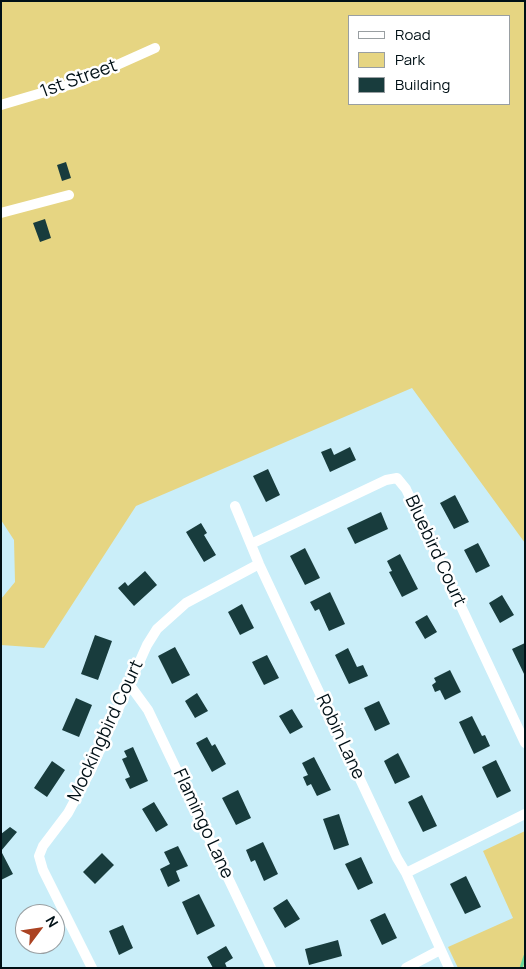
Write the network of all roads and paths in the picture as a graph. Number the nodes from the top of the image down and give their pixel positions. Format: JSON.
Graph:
{"nodes":[{"id":1,"x":155,"y":48,"type":"dead end"},
{"id":2,"x":1,"y":105,"type":"edge"},
{"id":3,"x":69,"y":195,"type":"dead end"},
{"id":4,"x":1,"y":213,"type":"edge"},
{"id":5,"x":234,"y":506,"type":"dead end"},
{"id":6,"x":251,"y":544,"type":"junction"},
{"id":7,"x":259,"y":564,"type":"junction"},
{"id":8,"x":129,"y":684,"type":"junction"},
{"id":9,"x":525,"y":744,"type":"edge"},
{"id":10,"x":525,"y":814,"type":"edge"},
{"id":11,"x":406,"y":872,"type":"junction"},
{"id":12,"x":440,"y":950,"type":"junction"},
{"id":13,"x":92,"y":968,"type":"edge"},
{"id":14,"x":271,"y":968,"type":"edge"},
{"id":15,"x":406,"y":968,"type":"edge"},
{"id":16,"x":449,"y":968,"type":"edge"}],
"edges":[{"from":1,"to":2,"type":"street","name":"1st Street"},
{"from":3,"to":4,"type":"street"},
{"from":5,"to":6,"type":"street","name":"Robin Lane"},
{"from":6,"to":7,"type":"street","name":"Robin Lane"},
{"from":6,"to":9,"type":"street","name":"Bluebird Court"},
{"from":7,"to":8,"type":"street","name":"Mockingbird Court"},
{"from":7,"to":11,"type":"street","name":"Robin Lane"},
{"from":8,"to":13,"type":"street","name":"Mockingbird Court"},
{"from":8,"to":14,"type":"street","name":"Flamingo Lane"},
{"from":10,"to":11,"type":"street"},
{"from":11,"to":12,"type":"street","name":"Robin Lane"},
{"from":12,"to":15,"type":"street"},
{"from":12,"to":16,"type":"street","name":"Robin Lane"}]}
